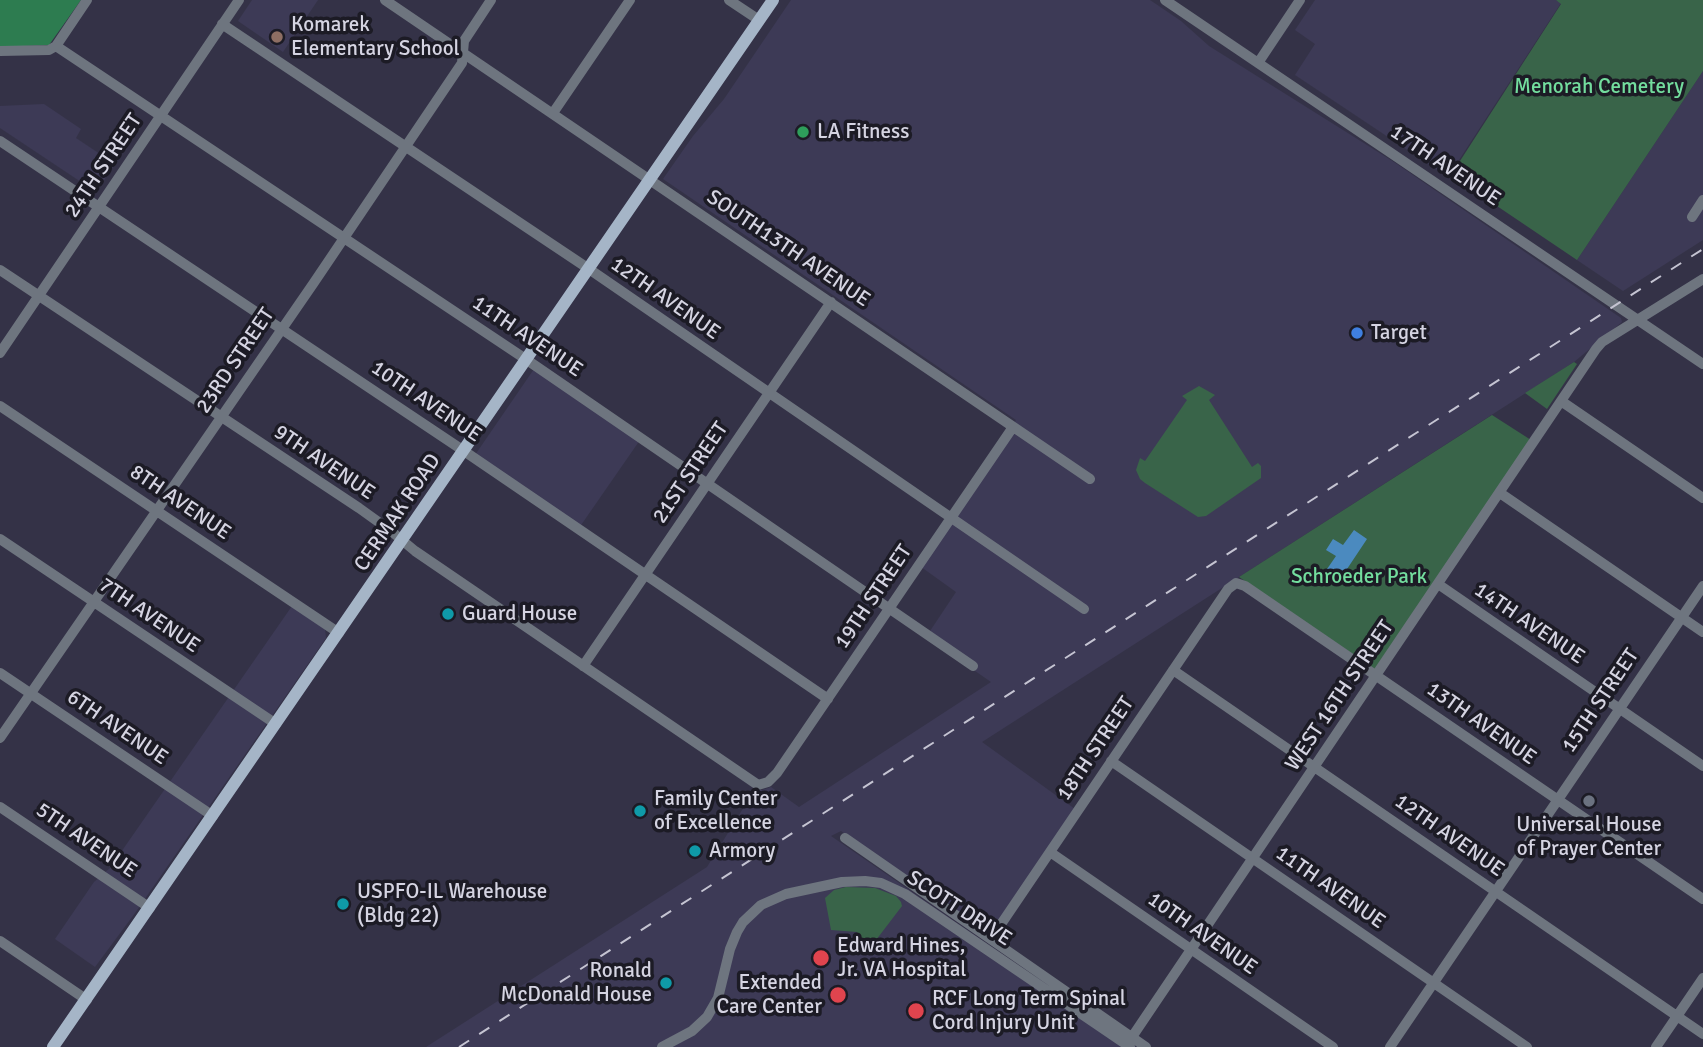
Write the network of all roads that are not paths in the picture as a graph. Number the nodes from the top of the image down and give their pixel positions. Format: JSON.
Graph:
{"nodes":[{"id":1,"x":87,"y":0,"type":"edge"},
{"id":2,"x":239,"y":0,"type":"edge"},
{"id":3,"x":385,"y":0,"type":"edge"},
{"id":4,"x":491,"y":0,"type":"edge"},
{"id":5,"x":630,"y":0,"type":"edge"},
{"id":6,"x":729,"y":0,"type":"edge"},
{"id":7,"x":773,"y":0,"type":"edge"},
{"id":8,"x":1165,"y":0,"type":"edge"},
{"id":9,"x":1300,"y":0,"type":"edge"},
{"id":10,"x":759,"y":20,"type":"junction"},
{"id":11,"x":222,"y":24,"type":"junction"},
{"id":12,"x":56,"y":46,"type":"junction"},
{"id":13,"x":0,"y":51,"type":"edge"},
{"id":14,"x":463,"y":53,"type":"junction"},
{"id":15,"x":1258,"y":63,"type":"junction"},
{"id":16,"x":553,"y":113,"type":"junction"},
{"id":17,"x":161,"y":116,"type":"junction"},
{"id":18,"x":0,"y":141,"type":"edge"},
{"id":19,"x":405,"y":146,"type":"junction"},
{"id":20,"x":651,"y":179,"type":"junction"},
{"id":21,"x":1703,"y":200,"type":"edge"},
{"id":22,"x":100,"y":207,"type":"junction"},
{"id":23,"x":1692,"y":217,"type":"dead end"},
{"id":24,"x":344,"y":238,"type":"junction"},
{"id":25,"x":589,"y":269,"type":"junction"},
{"id":26,"x":0,"y":270,"type":"edge"},
{"id":27,"x":1703,"y":279,"type":"edge"},
{"id":28,"x":40,"y":296,"type":"junction"},
{"id":29,"x":831,"y":302,"type":"junction"},
{"id":30,"x":1640,"y":320,"type":"junction"},
{"id":31,"x":281,"y":328,"type":"junction"},
{"id":32,"x":0,"y":353,"type":"edge"},
{"id":33,"x":527,"y":360,"type":"junction"},
{"id":34,"x":1703,"y":364,"type":"edge"},
{"id":35,"x":769,"y":393,"type":"junction"},
{"id":36,"x":1561,"y":401,"type":"junction"},
{"id":37,"x":0,"y":406,"type":"edge"},
{"id":38,"x":221,"y":418,"type":"junction"},
{"id":39,"x":1013,"y":427,"type":"junction"},
{"id":40,"x":464,"y":451,"type":"junction"},
{"id":41,"x":1090,"y":479,"type":"dead end"},
{"id":42,"x":708,"y":484,"type":"junction"},
{"id":43,"x":1500,"y":493,"type":"junction"},
{"id":44,"x":1703,"y":498,"type":"edge"},
{"id":45,"x":157,"y":511,"type":"junction"},
{"id":46,"x":951,"y":518,"type":"junction"},
{"id":47,"x":0,"y":539,"type":"edge"},
{"id":48,"x":403,"y":540,"type":"junction"},
{"id":49,"x":645,"y":575,"type":"junction"},
{"id":50,"x":1236,"y":583,"type":"joint"},
{"id":51,"x":1438,"y":584,"type":"junction"},
{"id":52,"x":1703,"y":586,"type":"edge"},
{"id":53,"x":93,"y":602,"type":"junction"},
{"id":54,"x":889,"y":608,"type":"junction"},
{"id":55,"x":1084,"y":609,"type":"dead end"},
{"id":56,"x":1682,"y":617,"type":"junction"},
{"id":57,"x":339,"y":632,"type":"junction"},
{"id":58,"x":1703,"y":632,"type":"edge"},
{"id":59,"x":583,"y":666,"type":"junction"},
{"id":60,"x":973,"y":666,"type":"dead end"},
{"id":61,"x":1173,"y":670,"type":"junction"},
{"id":62,"x":0,"y":673,"type":"edge"},
{"id":63,"x":1377,"y":676,"type":"junction"},
{"id":64,"x":31,"y":694,"type":"junction"},
{"id":65,"x":828,"y":699,"type":"junction"},
{"id":66,"x":1620,"y":709,"type":"junction"},
{"id":67,"x":276,"y":724,"type":"junction"},
{"id":68,"x":0,"y":738,"type":"edge"},
{"id":69,"x":1111,"y":761,"type":"junction"},
{"id":70,"x":1703,"y":766,"type":"edge"},
{"id":71,"x":1315,"y":767,"type":"junction"},
{"id":72,"x":763,"y":784,"type":"joint"},
{"id":73,"x":1557,"y":800,"type":"junction"},
{"id":74,"x":0,"y":807,"type":"edge"},
{"id":75,"x":213,"y":816,"type":"junction"},
{"id":76,"x":845,"y":838,"type":"dead end"},
{"id":77,"x":1050,"y":852,"type":"junction"},
{"id":78,"x":1254,"y":858,"type":"junction"},
{"id":79,"x":1495,"y":891,"type":"junction"},
{"id":80,"x":1703,"y":900,"type":"edge"},
{"id":81,"x":150,"y":908,"type":"junction"},
{"id":82,"x":991,"y":939,"type":"junction"},
{"id":83,"x":0,"y":941,"type":"edge"},
{"id":84,"x":1191,"y":950,"type":"junction"},
{"id":85,"x":1703,"y":978,"type":"edge"},
{"id":86,"x":1434,"y":983,"type":"junction"},
{"id":87,"x":87,"y":1000,"type":"junction"},
{"id":88,"x":1678,"y":1016,"type":"junction"},
{"id":89,"x":1703,"y":1034,"type":"edge"},
{"id":90,"x":1131,"y":1042,"type":"edge"},
{"id":91,"x":53,"y":1047,"type":"edge"},
{"id":92,"x":662,"y":1047,"type":"edge"},
{"id":93,"x":1146,"y":1047,"type":"edge"},
{"id":94,"x":1333,"y":1047,"type":"edge"},
{"id":95,"x":1390,"y":1047,"type":"edge"},
{"id":96,"x":1527,"y":1047,"type":"edge"},
{"id":97,"x":1657,"y":1047,"type":"edge"}],
"edges":[{"from":1,"to":12,"type":"street"},
{"from":2,"to":11,"type":"street","name":"24TH STREET"},
{"from":3,"to":14,"type":"street"},
{"from":4,"to":14,"type":"street","name":"23RD STREET"},
{"from":5,"to":16,"type":"street"},
{"from":6,"to":10,"type":"street"},
{"from":7,"to":10,"type":"main road","name":"CERMAK ROAD"},
{"from":8,"to":15,"type":"street","name":"17TH AVENUE"},
{"from":9,"to":15,"type":"street"},
{"from":10,"to":20,"type":"main road","name":"CERMAK ROAD"},
{"from":11,"to":17,"type":"street","name":"24TH STREET"},
{"from":11,"to":19,"type":"street","name":"12TH AVENUE"},
{"from":12,"to":13,"type":"street"},
{"from":12,"to":17,"type":"street","name":"11TH AVENUE"},
{"from":14,"to":16,"type":"street","name":"SOUTH13TH AVENUE"},
{"from":14,"to":19,"type":"street","name":"23RD STREET"},
{"from":15,"to":30,"type":"street","name":"17TH AVENUE"},
{"from":16,"to":20,"type":"street","name":"SOUTH13TH AVENUE"},
{"from":17,"to":22,"type":"street","name":"24TH STREET"},
{"from":17,"to":24,"type":"street","name":"11TH AVENUE"},
{"from":18,"to":22,"type":"street","name":"10TH AVENUE"},
{"from":19,"to":24,"type":"street","name":"23RD STREET"},
{"from":19,"to":25,"type":"street","name":"12TH AVENUE"},
{"from":20,"to":25,"type":"main road","name":"CERMAK ROAD"},
{"from":20,"to":29,"type":"street","name":"SOUTH13TH AVENUE"},
{"from":21,"to":23,"type":"street"},
{"from":22,"to":28,"type":"street","name":"24TH STREET"},
{"from":22,"to":31,"type":"street","name":"10TH AVENUE"},
{"from":24,"to":31,"type":"street","name":"23RD STREET"},
{"from":24,"to":33,"type":"street","name":"11TH AVENUE"},
{"from":25,"to":33,"type":"main road","name":"CERMAK ROAD"},
{"from":25,"to":35,"type":"street","name":"12TH AVENUE"},
{"from":26,"to":28,"type":"street","name":"9TH AVENUE"},
{"from":27,"to":30,"type":"street","name":"WEST 16TH STREET"},
{"from":28,"to":32,"type":"street","name":"24TH STREET"},
{"from":28,"to":38,"type":"street","name":"9TH AVENUE"},
{"from":29,"to":35,"type":"street","name":"21ST STREET"},
{"from":29,"to":39,"type":"street","name":"SOUTH13TH AVENUE"},
{"from":30,"to":34,"type":"street","name":"17TH AVENUE"},
{"from":30,"to":36,"type":"street","name":"WEST 16TH STREET"},
{"from":31,"to":38,"type":"street","name":"23RD STREET"},
{"from":31,"to":40,"type":"street","name":"10TH AVENUE"},
{"from":33,"to":40,"type":"main road","name":"CERMAK ROAD"},
{"from":33,"to":42,"type":"street","name":"11TH AVENUE"},
{"from":35,"to":42,"type":"street","name":"21ST STREET"},
{"from":35,"to":46,"type":"street","name":"12TH AVENUE"},
{"from":36,"to":43,"type":"street","name":"WEST 16TH STREET"},
{"from":36,"to":44,"type":"street"},
{"from":37,"to":45,"type":"street","name":"8TH AVENUE"},
{"from":38,"to":45,"type":"street","name":"23RD STREET"},
{"from":38,"to":48,"type":"street","name":"9TH AVENUE"},
{"from":39,"to":41,"type":"street","name":"SOUTH13TH AVENUE"},
{"from":39,"to":46,"type":"street","name":"19TH STREET"},
{"from":40,"to":48,"type":"main road","name":"CERMAK ROAD"},
{"from":40,"to":49,"type":"street","name":"10TH AVENUE"},
{"from":42,"to":49,"type":"street","name":"21ST STREET"},
{"from":42,"to":54,"type":"street","name":"11TH AVENUE"},
{"from":43,"to":51,"type":"street","name":"WEST 16TH STREET"},
{"from":43,"to":56,"type":"street"},
{"from":45,"to":53,"type":"street","name":"23RD STREET"},
{"from":45,"to":57,"type":"street","name":"8TH AVENUE"},
{"from":46,"to":54,"type":"street","name":"19TH STREET"},
{"from":46,"to":55,"type":"street","name":"12TH AVENUE"},
{"from":47,"to":53,"type":"street","name":"7TH AVENUE"},
{"from":48,"to":57,"type":"main road","name":"CERMAK ROAD"},
{"from":48,"to":59,"type":"street","name":"9TH AVENUE"},
{"from":49,"to":59,"type":"street","name":"21ST STREET"},
{"from":49,"to":65,"type":"street","name":"10TH AVENUE"},
{"from":50,"to":61,"type":"street","name":"18TH STREET"},
{"from":50,"to":63,"type":"street","name":"13TH AVENUE"},
{"from":51,"to":63,"type":"street","name":"WEST 16TH STREET"},
{"from":51,"to":66,"type":"street","name":"14TH AVENUE"},
{"from":52,"to":56,"type":"street","name":"15TH STREET"},
{"from":53,"to":64,"type":"street","name":"23RD STREET"},
{"from":53,"to":67,"type":"street","name":"7TH AVENUE"},
{"from":54,"to":60,"type":"street","name":"11TH AVENUE"},
{"from":54,"to":65,"type":"street","name":"19TH STREET"},
{"from":56,"to":58,"type":"street"},
{"from":56,"to":66,"type":"street","name":"15TH STREET"},
{"from":57,"to":67,"type":"main road","name":"CERMAK ROAD"},
{"from":59,"to":72,"type":"street","name":"9TH AVENUE"},
{"from":61,"to":69,"type":"street","name":"18TH STREET"},
{"from":61,"to":71,"type":"street","name":"12TH AVENUE"},
{"from":62,"to":64,"type":"street","name":"6TH AVENUE"},
{"from":63,"to":71,"type":"street","name":"WEST 16TH STREET"},
{"from":63,"to":73,"type":"street","name":"13TH AVENUE"},
{"from":64,"to":68,"type":"street","name":"23RD STREET"},
{"from":64,"to":75,"type":"street","name":"6TH AVENUE"},
{"from":65,"to":72,"type":"street","name":"19TH STREET"},
{"from":66,"to":70,"type":"street","name":"14TH AVENUE"},
{"from":66,"to":73,"type":"street","name":"15TH STREET"},
{"from":67,"to":75,"type":"main road","name":"CERMAK ROAD"},
{"from":69,"to":77,"type":"street","name":"18TH STREET"},
{"from":69,"to":78,"type":"street","name":"11TH AVENUE"},
{"from":71,"to":78,"type":"street","name":"WEST 16TH STREET"},
{"from":71,"to":79,"type":"street","name":"12TH AVENUE"},
{"from":73,"to":79,"type":"street","name":"15TH STREET"},
{"from":73,"to":80,"type":"street","name":"13TH AVENUE"},
{"from":74,"to":81,"type":"street","name":"5TH AVENUE"},
{"from":75,"to":81,"type":"main road","name":"CERMAK ROAD"},
{"from":76,"to":82,"type":"street"},
{"from":77,"to":82,"type":"street","name":"18TH STREET"},
{"from":77,"to":84,"type":"street","name":"10TH AVENUE"},
{"from":78,"to":84,"type":"street","name":"WEST 16TH STREET"},
{"from":78,"to":86,"type":"street","name":"11TH AVENUE"},
{"from":79,"to":86,"type":"street","name":"15TH STREET"},
{"from":79,"to":88,"type":"street","name":"12TH AVENUE"},
{"from":81,"to":87,"type":"main road","name":"CERMAK ROAD"},
{"from":82,"to":90,"type":"street"},
{"from":83,"to":87,"type":"street"},
{"from":84,"to":90,"type":"street","name":"WEST 16TH STREET"},
{"from":84,"to":94,"type":"street","name":"10TH AVENUE"},
{"from":85,"to":88,"type":"street"},
{"from":86,"to":95,"type":"street","name":"15TH STREET"},
{"from":86,"to":96,"type":"street","name":"11TH AVENUE"},
{"from":87,"to":91,"type":"main road","name":"CERMAK ROAD"},
{"from":88,"to":89,"type":"street","name":"12TH AVENUE"},
{"from":88,"to":97,"type":"street"},
{"from":90,"to":92,"type":"street","name":"SCOTT DRIVE"},
{"from":90,"to":93,"type":"street"}]}
